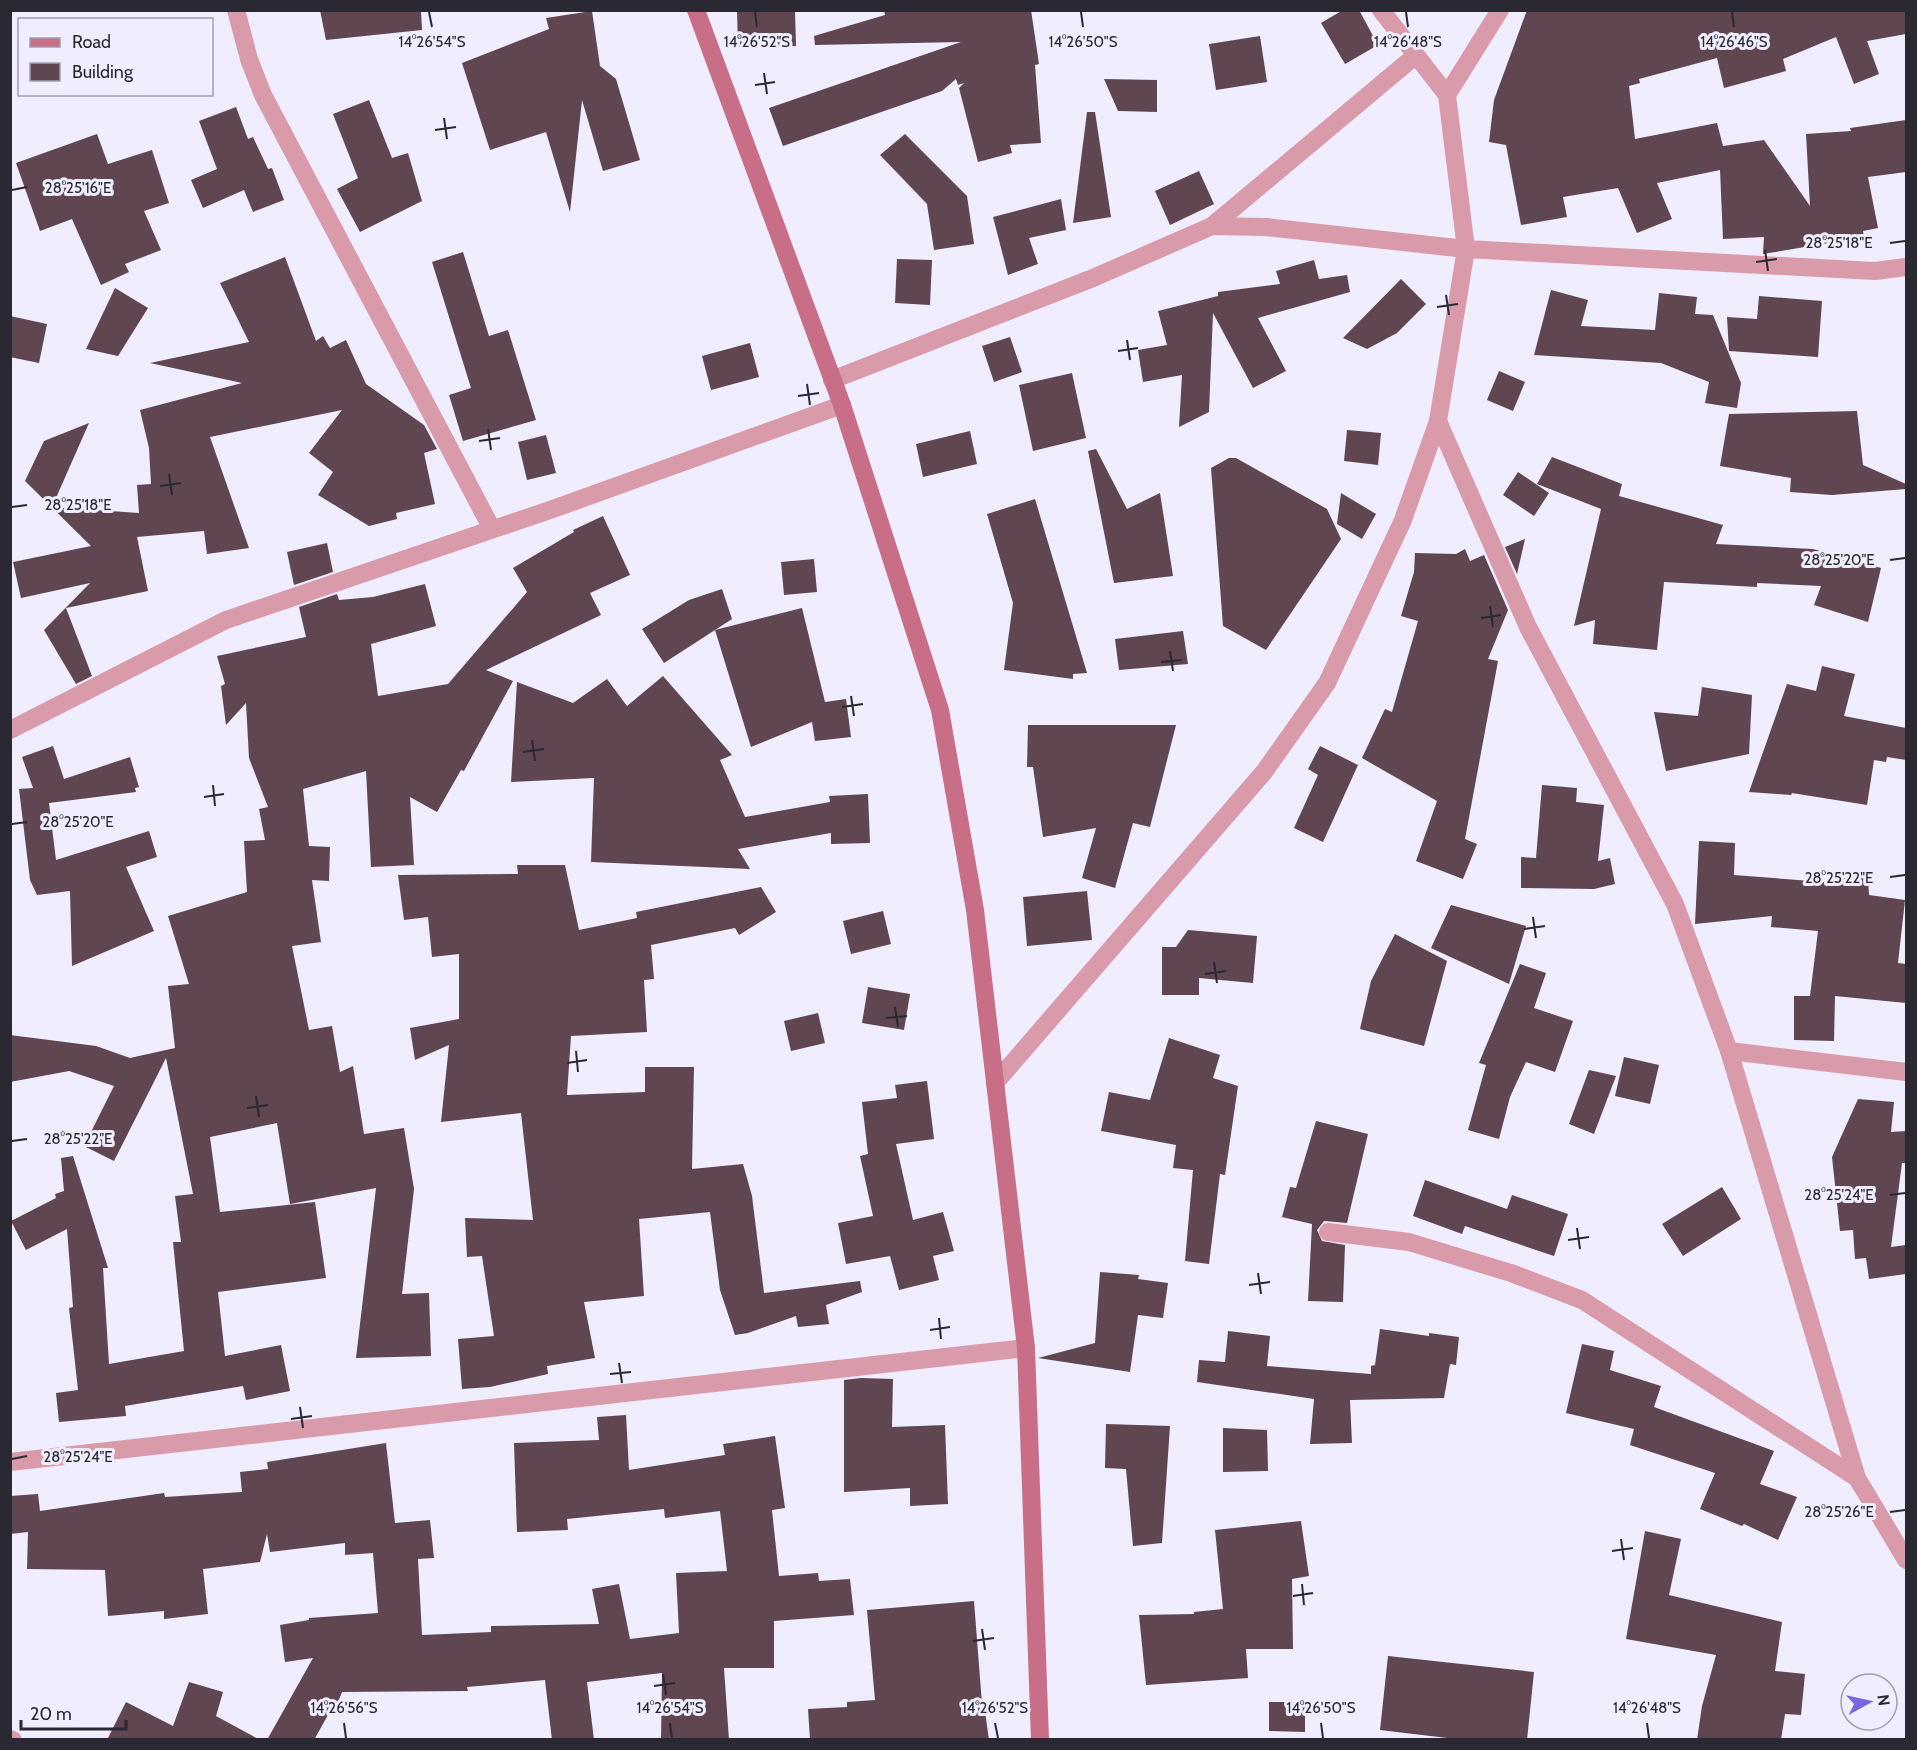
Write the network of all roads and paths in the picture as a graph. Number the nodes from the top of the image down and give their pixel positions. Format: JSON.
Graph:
{"nodes":[{"id":1,"x":236,"y":10,"type":"edge"},
{"id":2,"x":696,"y":10,"type":"edge"},
{"id":3,"x":1381,"y":10,"type":"edge"},
{"id":4,"x":1500,"y":10,"type":"edge"},
{"id":5,"x":1415,"y":56,"type":"junction"},
{"id":6,"x":1447,"y":95,"type":"junction"},
{"id":7,"x":1212,"y":226,"type":"junction"},
{"id":8,"x":1466,"y":249,"type":"junction"},
{"id":9,"x":1906,"y":267,"type":"edge"},
{"id":10,"x":832,"y":380,"type":"junction"},
{"id":11,"x":842,"y":405,"type":"junction"},
{"id":12,"x":1438,"y":421,"type":"junction"},
{"id":13,"x":492,"y":529,"type":"junction"},
{"id":14,"x":10,"y":729,"type":"edge"},
{"id":15,"x":1730,"y":1051,"type":"junction"},
{"id":16,"x":1906,"y":1072,"type":"edge"},
{"id":17,"x":995,"y":1083,"type":"junction"},
{"id":18,"x":1328,"y":1232,"type":"dead end"},
{"id":19,"x":1026,"y":1348,"type":"junction"},
{"id":20,"x":10,"y":1462,"type":"edge"},
{"id":21,"x":1857,"y":1478,"type":"junction"},
{"id":22,"x":1906,"y":1560,"type":"edge"},
{"id":23,"x":1040,"y":1740,"type":"edge"}],
"edges":[{"from":1,"to":13,"type":"street"},
{"from":2,"to":10,"type":"street"},
{"from":3,"to":5,"type":"street"},
{"from":4,"to":6,"type":"street"},
{"from":5,"to":6,"type":"street"},
{"from":5,"to":7,"type":"street"},
{"from":6,"to":8,"type":"street"},
{"from":7,"to":8,"type":"street"},
{"from":7,"to":10,"type":"street"},
{"from":8,"to":9,"type":"street"},
{"from":8,"to":12,"type":"street"},
{"from":10,"to":11,"type":"street"},
{"from":11,"to":13,"type":"street"},
{"from":11,"to":17,"type":"street"},
{"from":12,"to":15,"type":"street"},
{"from":12,"to":17,"type":"street"},
{"from":13,"to":14,"type":"street"},
{"from":15,"to":16,"type":"street"},
{"from":15,"to":21,"type":"street"},
{"from":17,"to":19,"type":"street"},
{"from":18,"to":21,"type":"street"},
{"from":19,"to":20,"type":"street"},
{"from":19,"to":23,"type":"street"},
{"from":21,"to":22,"type":"street"}]}
